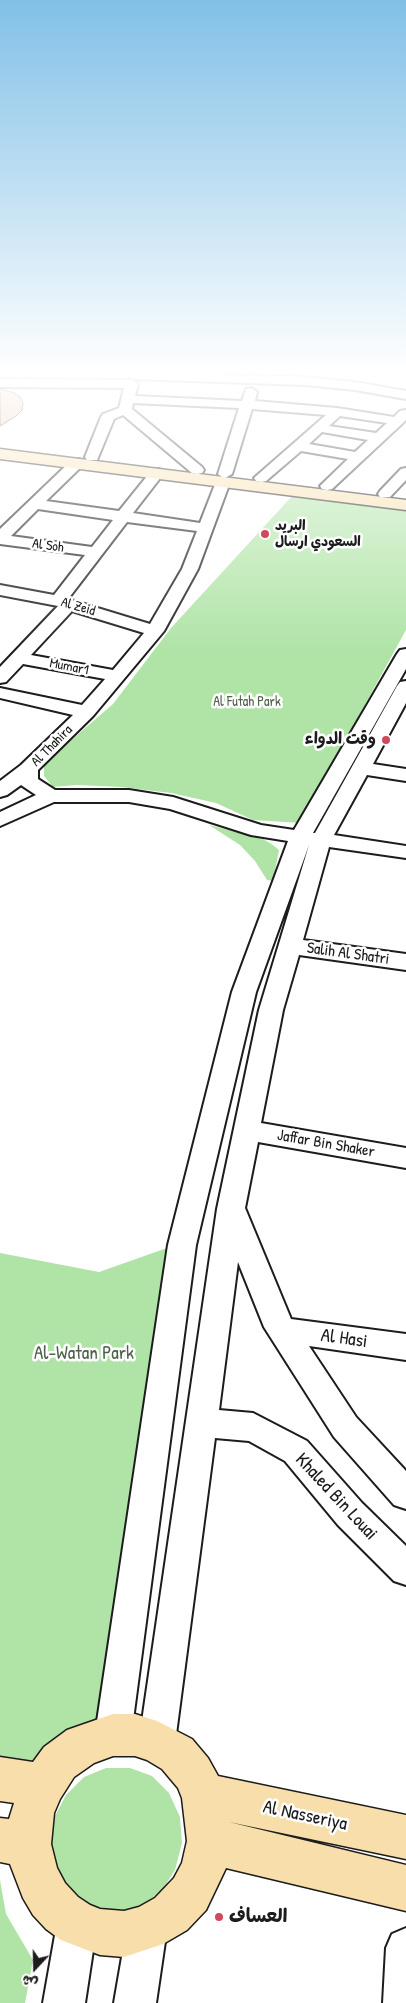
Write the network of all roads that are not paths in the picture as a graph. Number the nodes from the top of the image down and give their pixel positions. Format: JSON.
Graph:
{"nodes":[{"id":1,"x":77,"y":466,"type":"edge"},
{"id":2,"x":121,"y":466,"type":"edge"},
{"id":3,"x":158,"y":466,"type":"edge"},
{"id":4,"x":193,"y":466,"type":"edge"},
{"id":5,"x":228,"y":466,"type":"edge"},
{"id":6,"x":274,"y":466,"type":"edge"},
{"id":7,"x":347,"y":466,"type":"edge"},
{"id":8,"x":197,"y":470,"type":"junction"},
{"id":9,"x":406,"y":472,"type":"edge"},
{"id":10,"x":157,"y":473,"type":"junction"},
{"id":11,"x":224,"y":478,"type":"junction"},
{"id":12,"x":261,"y":478,"type":"junction"},
{"id":13,"x":327,"y":486,"type":"junction"},
{"id":14,"x":385,"y":494,"type":"junction"},
{"id":15,"x":406,"y":496,"type":"edge"},
{"id":16,"x":34,"y":504,"type":"junction"},
{"id":17,"x":406,"y":505,"type":"edge"},
{"id":18,"x":124,"y":517,"type":"junction"},
{"id":19,"x":7,"y":522,"type":"edge"},
{"id":20,"x":205,"y":528,"type":"junction"},
{"id":21,"x":0,"y":538,"type":"edge"},
{"id":22,"x":96,"y":552,"type":"junction"},
{"id":23,"x":0,"y":590,"type":"edge"},
{"id":24,"x":64,"y":603,"type":"junction"},
{"id":25,"x":155,"y":630,"type":"junction"},
{"id":26,"x":406,"y":654,"type":"edge"},
{"id":27,"x":19,"y":658,"type":"junction"},
{"id":28,"x":118,"y":676,"type":"junction"},
{"id":29,"x":0,"y":678,"type":"edge"},
{"id":30,"x":406,"y":686,"type":"edge"},
{"id":31,"x":0,"y":693,"type":"edge"},
{"id":32,"x":86,"y":712,"type":"junction"},
{"id":33,"x":361,"y":768,"type":"junction"},
{"id":34,"x":28,"y":769,"type":"junction"},
{"id":35,"x":406,"y":775,"type":"edge"},
{"id":36,"x":0,"y":791,"type":"edge"},
{"id":37,"x":51,"y":796,"type":"junction"},
{"id":38,"x":0,"y":820,"type":"edge"},
{"id":39,"x":240,"y":826,"type":"junction"},
{"id":40,"x":311,"y":839,"type":"junction"},
{"id":41,"x":406,"y":852,"type":"edge"},
{"id":42,"x":286,"y":880,"type":"junction"},
{"id":43,"x":290,"y":946,"type":"junction"},
{"id":44,"x":406,"y":962,"type":"edge"},
{"id":45,"x":247,"y":1130,"type":"junction"},
{"id":46,"x":406,"y":1158,"type":"edge"},
{"id":47,"x":232,"y":1208,"type":"junction"},
{"id":48,"x":282,"y":1330,"type":"junction"},
{"id":49,"x":406,"y":1347,"type":"edge"},
{"id":50,"x":202,"y":1423,"type":"junction"},
{"id":51,"x":406,"y":1494,"type":"edge"},
{"id":52,"x":406,"y":1570,"type":"edge"},
{"id":53,"x":113,"y":1734,"type":"junction"},
{"id":54,"x":158,"y":1742,"type":"junction"},
{"id":55,"x":0,"y":1779,"type":"edge"},
{"id":56,"x":43,"y":1784,"type":"junction"},
{"id":57,"x":204,"y":1795,"type":"junction"},
{"id":58,"x":406,"y":1837,"type":"edge"},
{"id":59,"x":210,"y":1841,"type":"junction"},
{"id":60,"x":15,"y":1842,"type":"edge"},
{"id":61,"x":406,"y":1888,"type":"edge"},
{"id":62,"x":77,"y":1924,"type":"junction"},
{"id":63,"x":147,"y":1928,"type":"junction"},
{"id":64,"x":406,"y":1948,"type":"edge"},
{"id":65,"x":64,"y":2003,"type":"edge"},
{"id":66,"x":134,"y":2003,"type":"edge"},
{"id":67,"x":404,"y":2003,"type":"edge"}],
"edges":[{"from":1,"to":16,"type":"street"},
{"from":2,"to":10,"type":"main road"},
{"from":3,"to":8,"type":"main road"},
{"from":4,"to":8,"type":"street"},
{"from":5,"to":11,"type":"street","name":"Al Thahira"},
{"from":6,"to":12,"type":"street"},
{"from":7,"to":13,"type":"street"},
{"from":8,"to":11,"type":"main road"},
{"from":9,"to":14,"type":"street"},
{"from":10,"to":11,"type":"main road"},
{"from":10,"to":18,"type":"street"},
{"from":11,"to":12,"type":"main road"},
{"from":11,"to":17,"type":"main road"},
{"from":11,"to":20,"type":"street","name":"Al Thahira"},
{"from":12,"to":13,"type":"main road"},
{"from":13,"to":14,"type":"main road"},
{"from":14,"to":15,"type":"main road"},
{"from":16,"to":18,"type":"street"},
{"from":16,"to":19,"type":"street"},
{"from":18,"to":20,"type":"street"},
{"from":18,"to":22,"type":"street"},
{"from":19,"to":21,"type":"street"},
{"from":20,"to":25,"type":"street","name":"Al Thahira"},
{"from":21,"to":22,"type":"street","name":"Al Soh"},
{"from":22,"to":24,"type":"street"},
{"from":23,"to":24,"type":"street","name":"Al Zeid"},
{"from":24,"to":25,"type":"street","name":"Al Zeid"},
{"from":24,"to":27,"type":"street"},
{"from":25,"to":28,"type":"street","name":"Al Thahira"},
{"from":26,"to":40,"type":"street"},
{"from":27,"to":28,"type":"street","name":"Mumar1"},
{"from":27,"to":29,"type":"street"},
{"from":28,"to":32,"type":"street","name":"Al Thahira"},
{"from":30,"to":33,"type":"street"},
{"from":31,"to":32,"type":"street"},
{"from":32,"to":34,"type":"street","name":"Al Thahira"},
{"from":33,"to":35,"type":"street"},
{"from":33,"to":40,"type":"street"},
{"from":34,"to":36,"type":"street"},
{"from":34,"to":37,"type":"street","name":"Al Thahira"},
{"from":37,"to":38,"type":"street"},
{"from":37,"to":39,"type":"street"},
{"from":39,"to":40,"type":"street"},
{"from":39,"to":42,"type":"street"},
{"from":40,"to":41,"type":"street"},
{"from":40,"to":42,"type":"street"},
{"from":40,"to":43,"type":"street"},
{"from":42,"to":53,"type":"street"},
{"from":43,"to":44,"type":"street","name":"Salih Al Shatri"},
{"from":43,"to":45,"type":"street"},
{"from":45,"to":46,"type":"street","name":"Jaffar Bin Shaker"},
{"from":45,"to":47,"type":"street"},
{"from":47,"to":48,"type":"street"},
{"from":47,"to":50,"type":"street"},
{"from":48,"to":49,"type":"street","name":"Al Hasi"},
{"from":48,"to":51,"type":"street"},
{"from":50,"to":52,"type":"street","name":"Khaled Bin Louai"},
{"from":50,"to":54,"type":"street"},
{"from":53,"to":54,"type":"main road"},
{"from":53,"to":56,"type":"main road"},
{"from":54,"to":57,"type":"main road"},
{"from":55,"to":56,"type":"main road"},
{"from":56,"to":60,"type":"main road"},
{"from":57,"to":58,"type":"main road","name":"Al Nasseriya"},
{"from":57,"to":59,"type":"main road"},
{"from":59,"to":61,"type":"main road"},
{"from":59,"to":63,"type":"main road"},
{"from":60,"to":62,"type":"main road"},
{"from":62,"to":63,"type":"main road"},
{"from":62,"to":65,"type":"street"},
{"from":63,"to":66,"type":"street"},
{"from":64,"to":67,"type":"street"}]}
